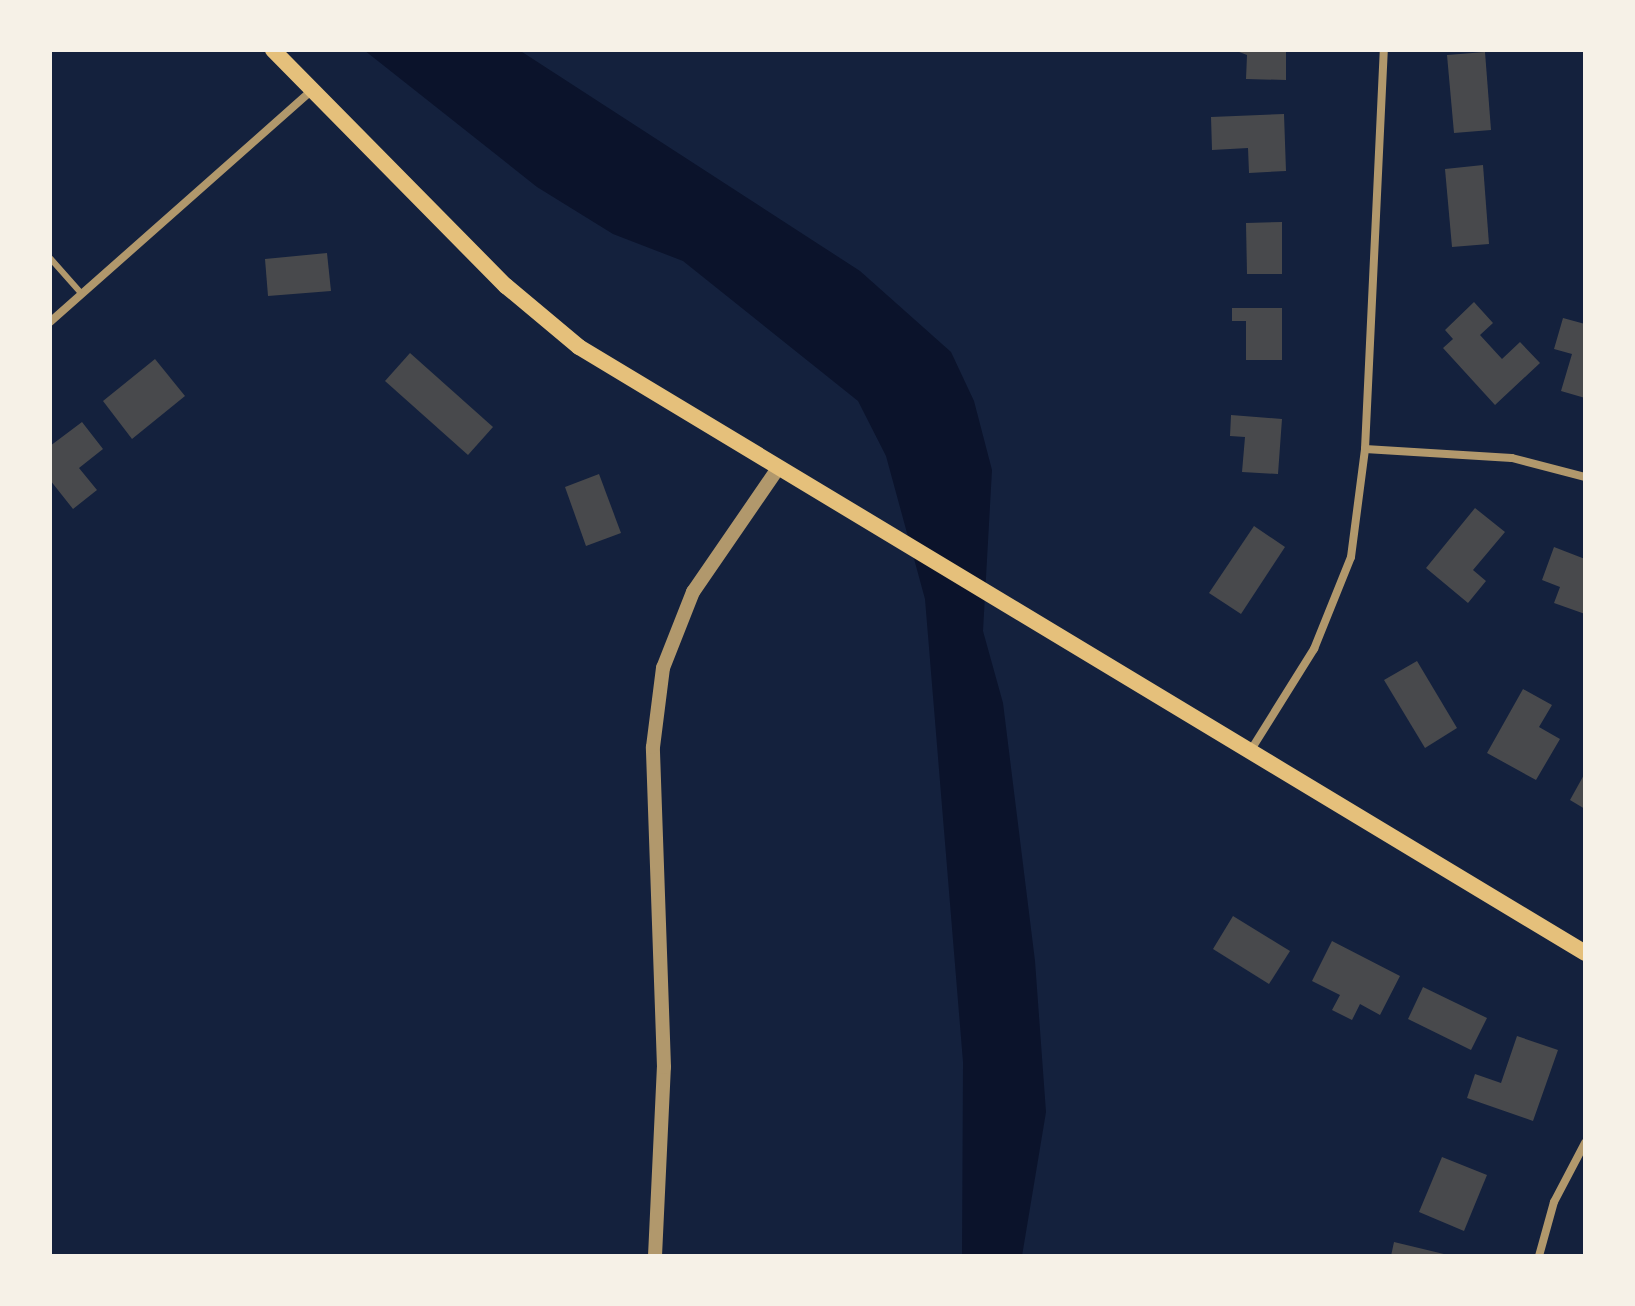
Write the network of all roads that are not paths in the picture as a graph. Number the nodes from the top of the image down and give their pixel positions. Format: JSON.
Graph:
{"nodes":[{"id":1,"x":273,"y":50,"type":"edge"},
{"id":2,"x":1384,"y":50,"type":"edge"},
{"id":3,"x":310,"y":92,"type":"junction"},
{"id":4,"x":50,"y":258,"type":"edge"},
{"id":5,"x":82,"y":294,"type":"junction"},
{"id":6,"x":50,"y":322,"type":"edge"},
{"id":7,"x":1365,"y":449,"type":"junction"},
{"id":8,"x":777,"y":470,"type":"junction"},
{"id":9,"x":1585,"y":477,"type":"edge"},
{"id":10,"x":1249,"y":753,"type":"junction"},
{"id":11,"x":1585,"y":953,"type":"edge"},
{"id":12,"x":1585,"y":1143,"type":"edge"},
{"id":13,"x":655,"y":1256,"type":"edge"},
{"id":14,"x":1539,"y":1256,"type":"edge"}],
"edges":[{"from":1,"to":3,"type":"main road"},
{"from":2,"to":7,"type":"street"},
{"from":3,"to":5,"type":"street"},
{"from":3,"to":8,"type":"main road"},
{"from":4,"to":5,"type":"lane"},
{"from":5,"to":6,"type":"street"},
{"from":7,"to":9,"type":"street"},
{"from":7,"to":10,"type":"street"},
{"from":8,"to":10,"type":"main road"},
{"from":8,"to":13,"type":"street"},
{"from":10,"to":11,"type":"main road"},
{"from":12,"to":14,"type":"street"}]}
